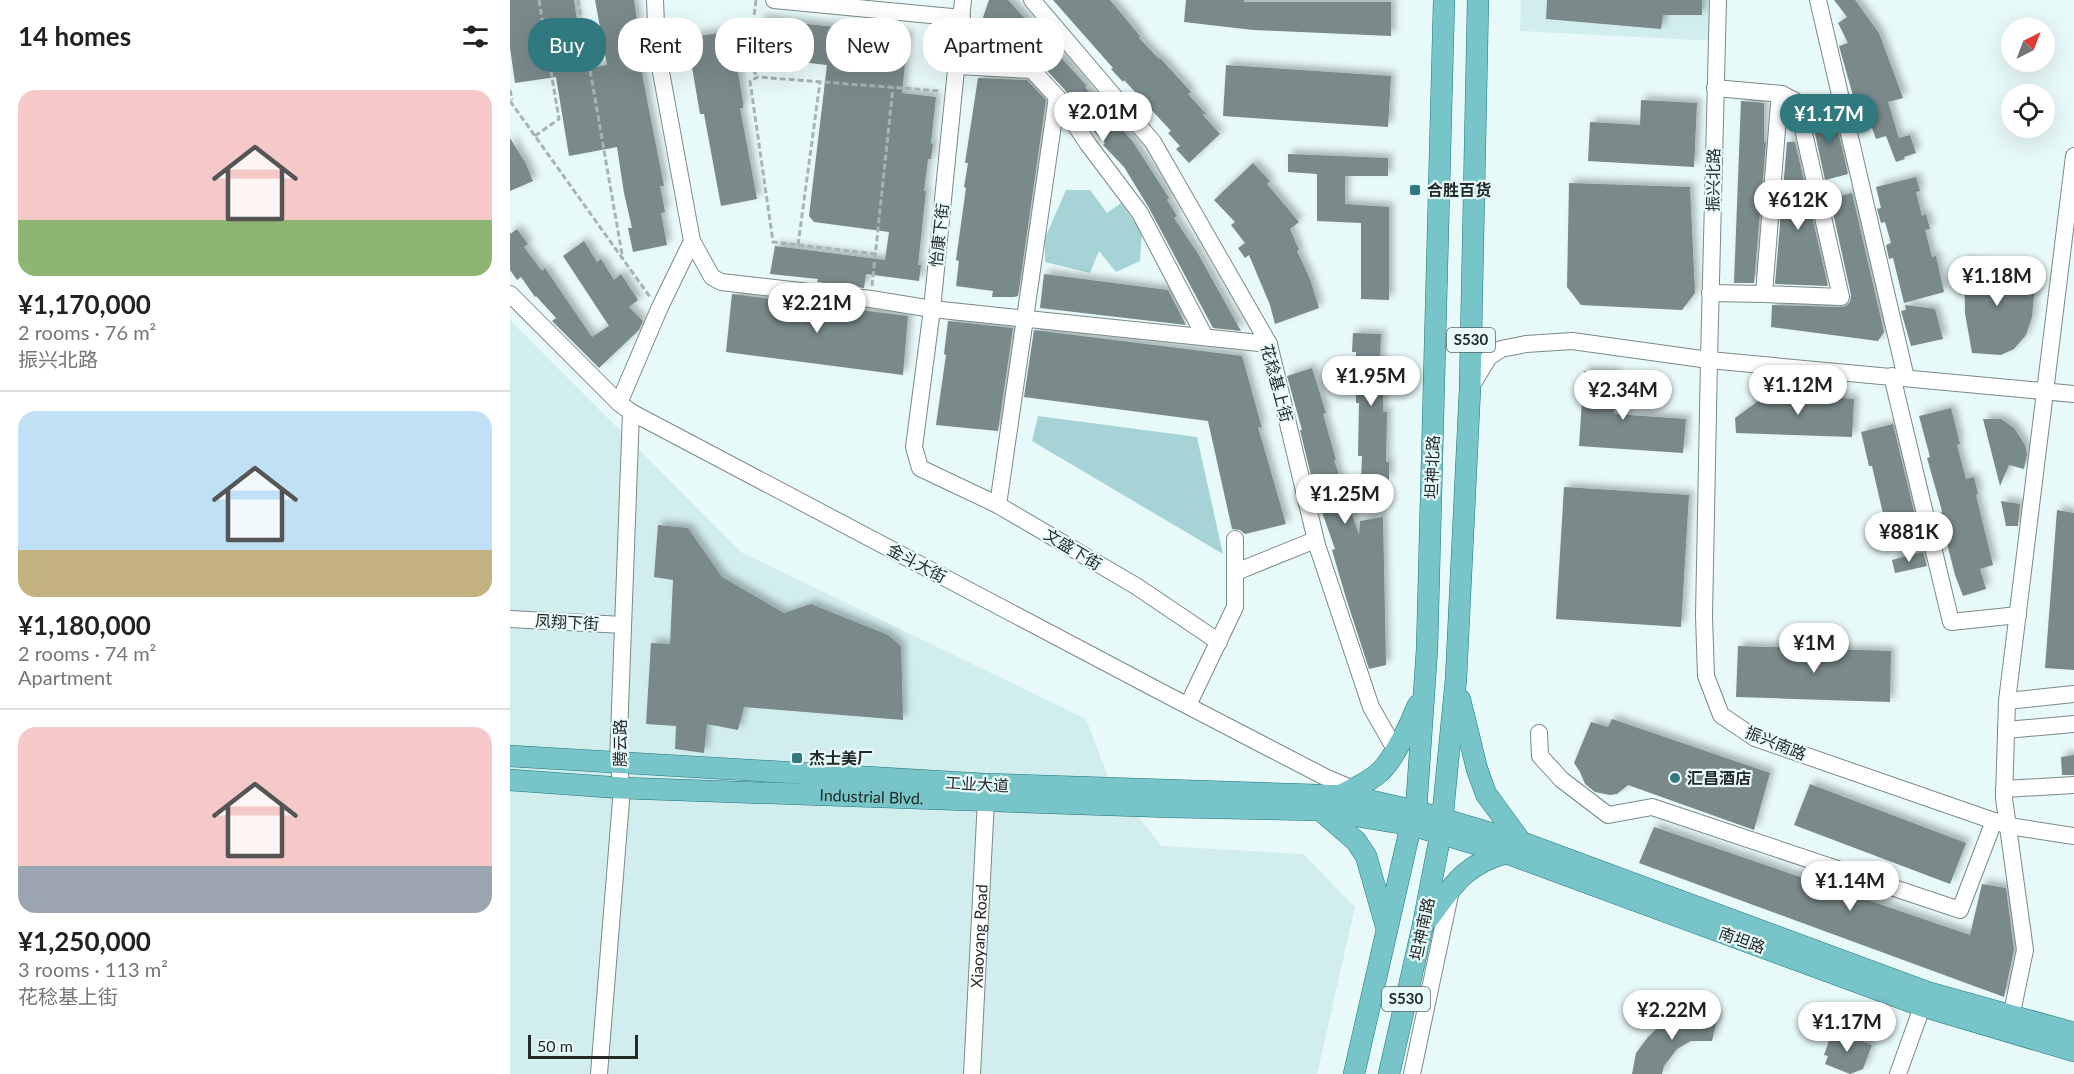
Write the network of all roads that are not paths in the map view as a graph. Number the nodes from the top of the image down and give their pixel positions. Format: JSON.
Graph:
{"nodes":[{"id":1,"x":655,"y":0,"type":"edge"},
{"id":2,"x":774,"y":0,"type":"edge"},
{"id":3,"x":963,"y":0,"type":"edge"},
{"id":4,"x":1032,"y":0,"type":"edge"},
{"id":5,"x":1444,"y":0,"type":"edge"},
{"id":6,"x":1478,"y":0,"type":"edge"},
{"id":7,"x":1718,"y":0,"type":"edge"},
{"id":8,"x":1818,"y":0,"type":"edge"},
{"id":9,"x":962,"y":18,"type":"joint"},
{"id":10,"x":956,"y":72,"type":"edge"},
{"id":11,"x":1034,"y":72,"type":"edge"},
{"id":12,"x":1715,"y":88,"type":"junction"},
{"id":13,"x":1782,"y":94,"type":"junction"},
{"id":14,"x":1057,"y":97,"type":"junction"},
{"id":15,"x":2074,"y":156,"type":"edge"},
{"id":16,"x":692,"y":241,"type":"junction"},
{"id":17,"x":1710,"y":293,"type":"junction"},
{"id":18,"x":510,"y":294,"type":"edge"},
{"id":19,"x":1764,"y":294,"type":"junction"},
{"id":20,"x":932,"y":309,"type":"junction"},
{"id":21,"x":1024,"y":318,"type":"junction"},
{"id":22,"x":1205,"y":337,"type":"junction"},
{"id":23,"x":1269,"y":344,"type":"junction"},
{"id":24,"x":1708,"y":360,"type":"junction"},
{"id":25,"x":1899,"y":377,"type":"junction"},
{"id":26,"x":1470,"y":388,"type":"junction"},
{"id":27,"x":2046,"y":390,"type":"junction"},
{"id":28,"x":2074,"y":394,"type":"edge"},
{"id":29,"x":625,"y":408,"type":"junction"},
{"id":30,"x":920,"y":468,"type":"joint"},
{"id":31,"x":998,"y":505,"type":"junction"},
{"id":32,"x":1234,"y":539,"type":"dead end"},
{"id":33,"x":1316,"y":540,"type":"junction"},
{"id":34,"x":1236,"y":572,"type":"junction"},
{"id":35,"x":510,"y":604,"type":"edge"},
{"id":36,"x":2018,"y":615,"type":"junction"},
{"id":37,"x":518,"y":619,"type":"edge"},
{"id":38,"x":623,"y":625,"type":"junction"},
{"id":39,"x":1218,"y":642,"type":"junction"},
{"id":40,"x":1456,"y":679,"type":"junction"},
{"id":41,"x":1424,"y":691,"type":"junction"},
{"id":42,"x":2074,"y":694,"type":"edge"},
{"id":43,"x":2007,"y":701,"type":"junction"},
{"id":44,"x":1188,"y":705,"type":"junction"},
{"id":45,"x":2074,"y":724,"type":"edge"},
{"id":46,"x":2006,"y":730,"type":"junction"},
{"id":47,"x":1539,"y":733,"type":"dead end"},
{"id":48,"x":1395,"y":749,"type":"junction"},
{"id":49,"x":510,"y":756,"type":"edge"},
{"id":50,"x":618,"y":762,"type":"junction"},
{"id":51,"x":510,"y":780,"type":"edge"},
{"id":52,"x":2074,"y":785,"type":"edge"},
{"id":53,"x":621,"y":788,"type":"junction"},
{"id":54,"x":2004,"y":789,"type":"junction"},
{"id":55,"x":1346,"y":793,"type":"junction"},
{"id":56,"x":986,"y":800,"type":"junction"},
{"id":57,"x":1319,"y":810,"type":"junction"},
{"id":58,"x":1414,"y":818,"type":"junction"},
{"id":59,"x":2002,"y":824,"type":"junction"},
{"id":60,"x":1442,"y":826,"type":"junction"},
{"id":61,"x":2074,"y":836,"type":"edge"},
{"id":62,"x":1514,"y":848,"type":"junction"},
{"id":63,"x":1452,"y":887,"type":"junction"},
{"id":64,"x":1423,"y":925,"type":"junction"},
{"id":65,"x":1387,"y":930,"type":"junction"},
{"id":66,"x":1925,"y":999,"type":"junction"},
{"id":67,"x":2010,"y":1024,"type":"junction"},
{"id":68,"x":2074,"y":1034,"type":"edge"},
{"id":69,"x":2074,"y":1051,"type":"edge"},
{"id":70,"x":599,"y":1074,"type":"edge"},
{"id":71,"x":972,"y":1074,"type":"edge"},
{"id":72,"x":1354,"y":1074,"type":"edge"},
{"id":73,"x":1389,"y":1074,"type":"edge"},
{"id":74,"x":1412,"y":1074,"type":"edge"},
{"id":75,"x":1898,"y":1074,"type":"edge"}],
"edges":[{"from":1,"to":16,"type":"street"},
{"from":2,"to":9,"type":"street"},
{"from":3,"to":9,"type":"street","name":"怡康下街"},
{"from":4,"to":23,"type":"street","name":"花稔基上街"},
{"from":5,"to":41,"type":"main road","name":"坦神北路","number":"S530"},
{"from":6,"to":26,"type":"main road","name":"坦神北路","number":"S530"},
{"from":7,"to":12,"type":"street","name":"振兴北路"},
{"from":8,"to":25,"type":"street"},
{"from":10,"to":20,"type":"street","name":"怡康下街"},
{"from":11,"to":14,"type":"street"},
{"from":12,"to":13,"type":"street"},
{"from":12,"to":17,"type":"street","name":"振兴北路"},
{"from":13,"to":19,"type":"street"},
{"from":13,"to":19,"type":"street"},
{"from":14,"to":21,"type":"street"},
{"from":14,"to":22,"type":"street"},
{"from":15,"to":27,"type":"street"},
{"from":16,"to":20,"type":"street"},
{"from":16,"to":29,"type":"street"},
{"from":17,"to":19,"type":"street"},
{"from":17,"to":24,"type":"street","name":"振兴北路"},
{"from":18,"to":29,"type":"street","name":"金斗大街"},
{"from":20,"to":21,"type":"street"},
{"from":20,"to":30,"type":"street","name":"怡康下街"},
{"from":21,"to":22,"type":"street"},
{"from":21,"to":31,"type":"street"},
{"from":22,"to":23,"type":"street"},
{"from":23,"to":33,"type":"street","name":"花稔基上街"},
{"from":24,"to":25,"type":"street"},
{"from":24,"to":26,"type":"street"},
{"from":24,"to":59,"type":"street","name":"振兴南路"},
{"from":25,"to":27,"type":"street"},
{"from":25,"to":36,"type":"street"},
{"from":26,"to":40,"type":"main road","name":"坦神北路","number":"S530"},
{"from":27,"to":28,"type":"street"},
{"from":27,"to":36,"type":"street"},
{"from":29,"to":38,"type":"street","name":"腾云路"},
{"from":29,"to":44,"type":"street","name":"金斗大街"},
{"from":30,"to":31,"type":"street","name":"文盛下街"},
{"from":31,"to":39,"type":"street","name":"文盛下街"},
{"from":32,"to":34,"type":"street"},
{"from":33,"to":34,"type":"street"},
{"from":33,"to":48,"type":"street","name":"花稔基上街"},
{"from":34,"to":39,"type":"street"},
{"from":35,"to":37,"type":"street"},
{"from":36,"to":43,"type":"street"},
{"from":37,"to":38,"type":"street","name":"凤翔下街"},
{"from":38,"to":50,"type":"street","name":"腾云路"},
{"from":39,"to":44,"type":"street"},
{"from":40,"to":60,"type":"main road","name":"坦神北路","number":"S530"},
{"from":40,"to":62,"type":"main road"},
{"from":41,"to":48,"type":"main road"},
{"from":41,"to":58,"type":"main road","name":"坦神北路","number":"S530"},
{"from":42,"to":43,"type":"street"},
{"from":43,"to":46,"type":"street"},
{"from":44,"to":55,"type":"street","name":"金斗大街"},
{"from":45,"to":46,"type":"street"},
{"from":46,"to":54,"type":"street"},
{"from":47,"to":59,"type":"street"},
{"from":48,"to":55,"type":"main road"},
{"from":49,"to":50,"type":"main road","name":"工业大道"},
{"from":50,"to":53,"type":"street","name":"腾云路"},
{"from":50,"to":55,"type":"main road","name":"工业大道"},
{"from":51,"to":53,"type":"main road","name":"Industrial Blvd."},
{"from":52,"to":54,"type":"street"},
{"from":53,"to":56,"type":"main road","name":"Industrial Blvd."},
{"from":53,"to":70,"type":"street","name":"腾云路"},
{"from":54,"to":59,"type":"street"},
{"from":55,"to":58,"type":"main road","name":"工业大道"},
{"from":56,"to":57,"type":"main road","name":"Industrial Blvd."},
{"from":56,"to":71,"type":"street","name":"Xiaoyang Road"},
{"from":57,"to":58,"type":"main road","name":"Industrial Blvd."},
{"from":57,"to":65,"type":"main road"},
{"from":58,"to":60,"type":"main road","name":"南坦路"},
{"from":58,"to":65,"type":"main road","name":"坦神南路","number":"S530"},
{"from":59,"to":61,"type":"street","name":"振兴南路"},
{"from":59,"to":67,"type":"street"},
{"from":60,"to":62,"type":"main road","name":"南坦路"},
{"from":60,"to":64,"type":"main road","name":"坦神南路","number":"S530"},
{"from":62,"to":63,"type":"main road"},
{"from":62,"to":66,"type":"main road","name":"南坦路"},
{"from":63,"to":64,"type":"main road"},
{"from":63,"to":74,"type":"street"},
{"from":64,"to":73,"type":"main road","name":"坦神南路","number":"S530"},
{"from":65,"to":72,"type":"main road","name":"坦神南路","number":"S530"},
{"from":66,"to":67,"type":"main road","name":"南坦路"},
{"from":66,"to":75,"type":"street"},
{"from":67,"to":68,"type":"main road","name":"南坦路"},
{"from":67,"to":69,"type":"main road","name":"南坦路"}]}
